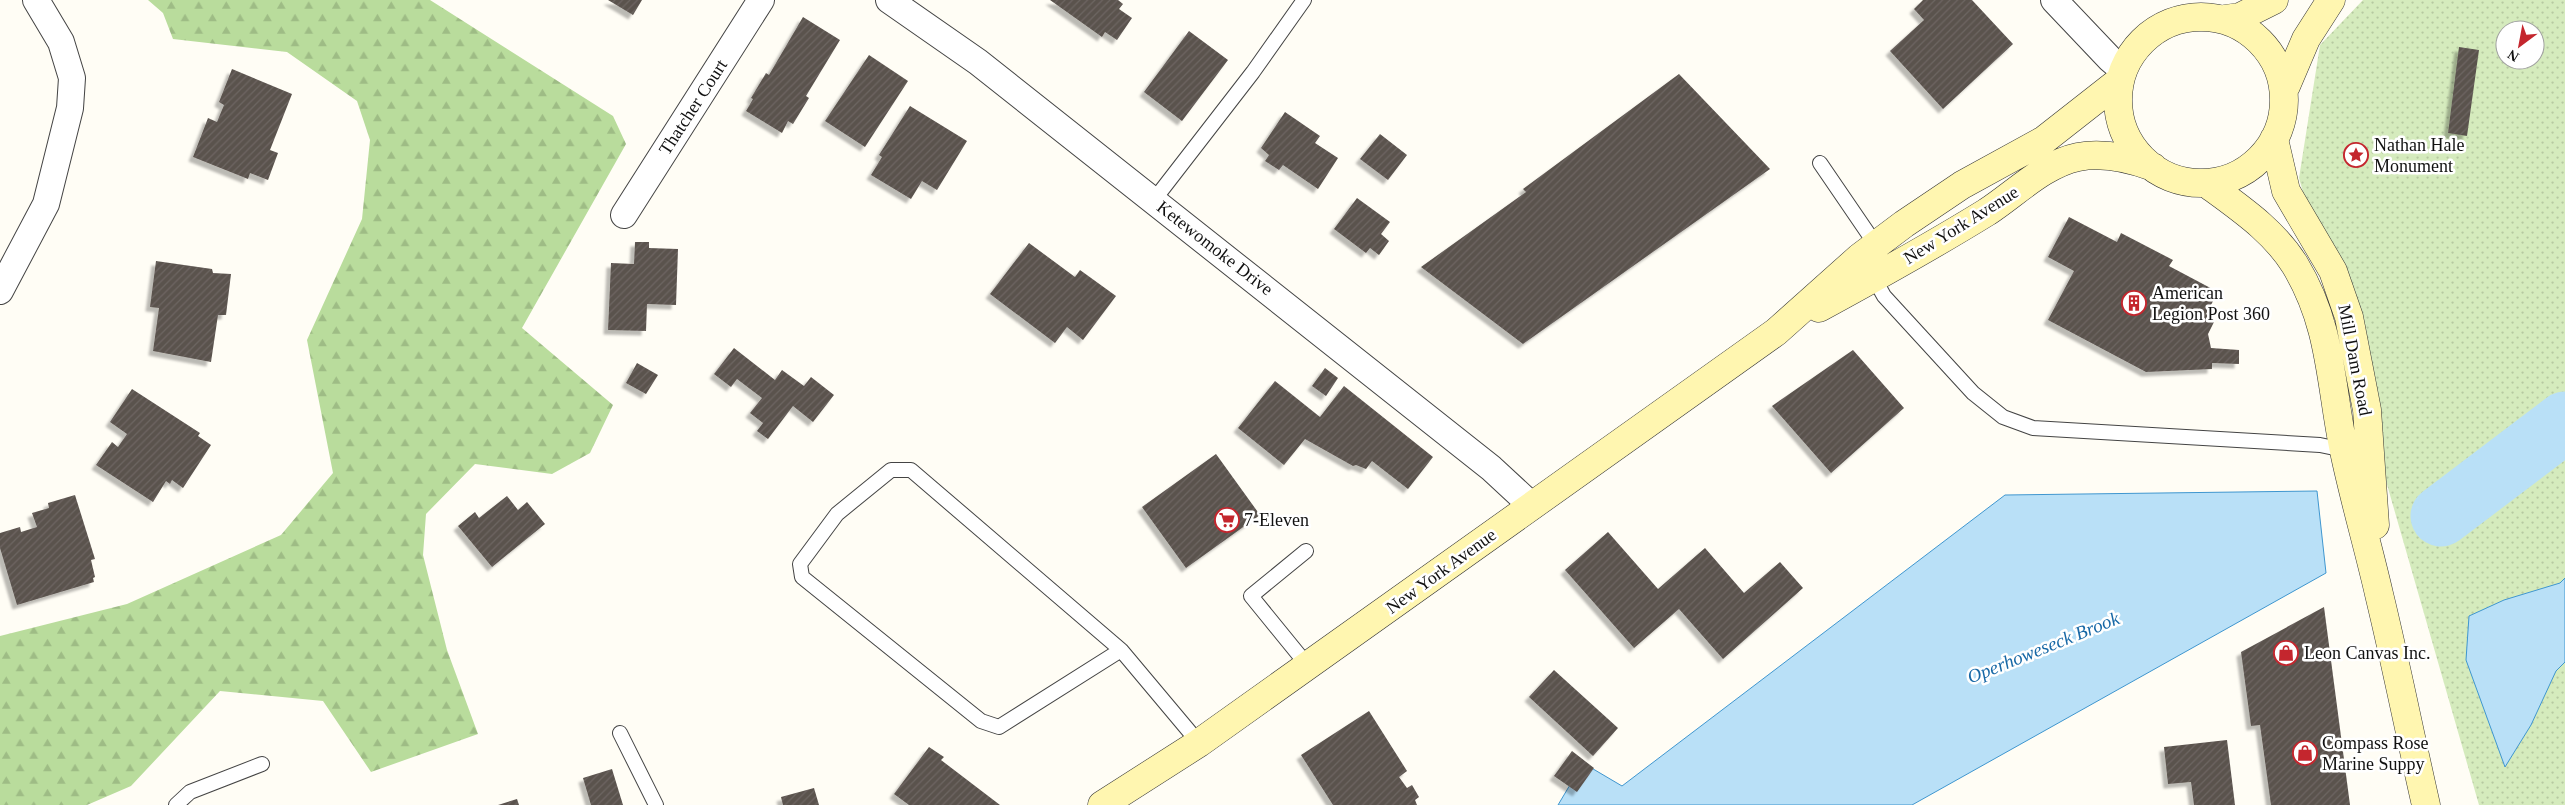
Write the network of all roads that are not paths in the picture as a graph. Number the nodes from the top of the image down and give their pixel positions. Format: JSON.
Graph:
{"nodes":[{"id":1,"x":36,"y":0,"type":"edge"},
{"id":2,"x":761,"y":0,"type":"edge"},
{"id":3,"x":889,"y":0,"type":"edge"},
{"id":4,"x":1304,"y":0,"type":"edge"},
{"id":5,"x":2054,"y":0,"type":"edge"},
{"id":6,"x":2274,"y":0,"type":"edge"},
{"id":7,"x":2331,"y":0,"type":"edge"},
{"id":8,"x":2226,"y":19,"type":"junction"},
{"id":9,"x":2120,"y":76,"type":"junction"},
{"id":10,"x":2286,"y":86,"type":"junction"},
{"id":11,"x":2274,"y":139,"type":"junction"},
{"id":12,"x":1820,"y":163,"type":"dead end"},
{"id":13,"x":2154,"y":168,"type":"junction"},
{"id":14,"x":2210,"y":186,"type":"junction"},
{"id":15,"x":1154,"y":200,"type":"junction"},
{"id":16,"x":624,"y":215,"type":"dead end"},
{"id":17,"x":1876,"y":245,"type":"junction"},
{"id":18,"x":1874,"y":278,"type":"junction"},
{"id":19,"x":0,"y":291,"type":"edge"},
{"id":20,"x":1776,"y":332,"type":"junction"},
{"id":21,"x":2344,"y":450,"type":"junction"},
{"id":22,"x":1532,"y":506,"type":"junction"},
{"id":23,"x":1306,"y":551,"type":"dead end"},
{"id":24,"x":2380,"y":596,"type":"junction"},
{"id":25,"x":1121,"y":650,"type":"junction"},
{"id":26,"x":1308,"y":666,"type":"junction"},
{"id":27,"x":620,"y":733,"type":"dead end"},
{"id":28,"x":1199,"y":743,"type":"junction"},
{"id":29,"x":262,"y":764,"type":"dead end"},
{"id":30,"x":176,"y":805,"type":"edge"},
{"id":31,"x":656,"y":805,"type":"edge"},
{"id":32,"x":1102,"y":805,"type":"edge"},
{"id":33,"x":2426,"y":805,"type":"edge"}],
"edges":[{"from":1,"to":19,"type":"street"},
{"from":2,"to":16,"type":"street","name":"Thatcher Court"},
{"from":3,"to":15,"type":"street","name":"Ketewomoke Drive"},
{"from":4,"to":15,"type":"lane"},
{"from":5,"to":9,"type":"street"},
{"from":6,"to":8,"type":"street"},
{"from":7,"to":10,"type":"street"},
{"from":8,"to":9,"type":"street"},
{"from":8,"to":10,"type":"street"},
{"from":9,"to":13,"type":"street"},
{"from":9,"to":17,"type":"street","name":"New York Avenue"},
{"from":10,"to":11,"type":"street"},
{"from":11,"to":14,"type":"street"},
{"from":11,"to":24,"type":"street","name":"Mill Dam Road"},
{"from":12,"to":17,"type":"lane"},
{"from":13,"to":14,"type":"street"},
{"from":13,"to":18,"type":"street","name":"New York Avenue"},
{"from":14,"to":21,"type":"street","name":"Mill Dam Road"},
{"from":15,"to":22,"type":"street","name":"Ketewomoke Drive"},
{"from":17,"to":20,"type":"street","name":"New York Avenue"},
{"from":18,"to":20,"type":"street","name":"New York Avenue"},
{"from":18,"to":21,"type":"lane"},
{"from":20,"to":22,"type":"street","name":"New York Avenue"},
{"from":21,"to":24,"type":"street","name":"Mill Dam Road"},
{"from":22,"to":26,"type":"street","name":"New York Avenue"},
{"from":23,"to":26,"type":"lane"},
{"from":24,"to":33,"type":"street","name":"Mill Dam Road"},
{"from":25,"to":25,"type":"lane"},
{"from":25,"to":28,"type":"lane"},
{"from":26,"to":28,"type":"street","name":"New York Avenue"},
{"from":27,"to":31,"type":"lane"},
{"from":28,"to":32,"type":"street","name":"New York Avenue"},
{"from":29,"to":30,"type":"lane"}]}
